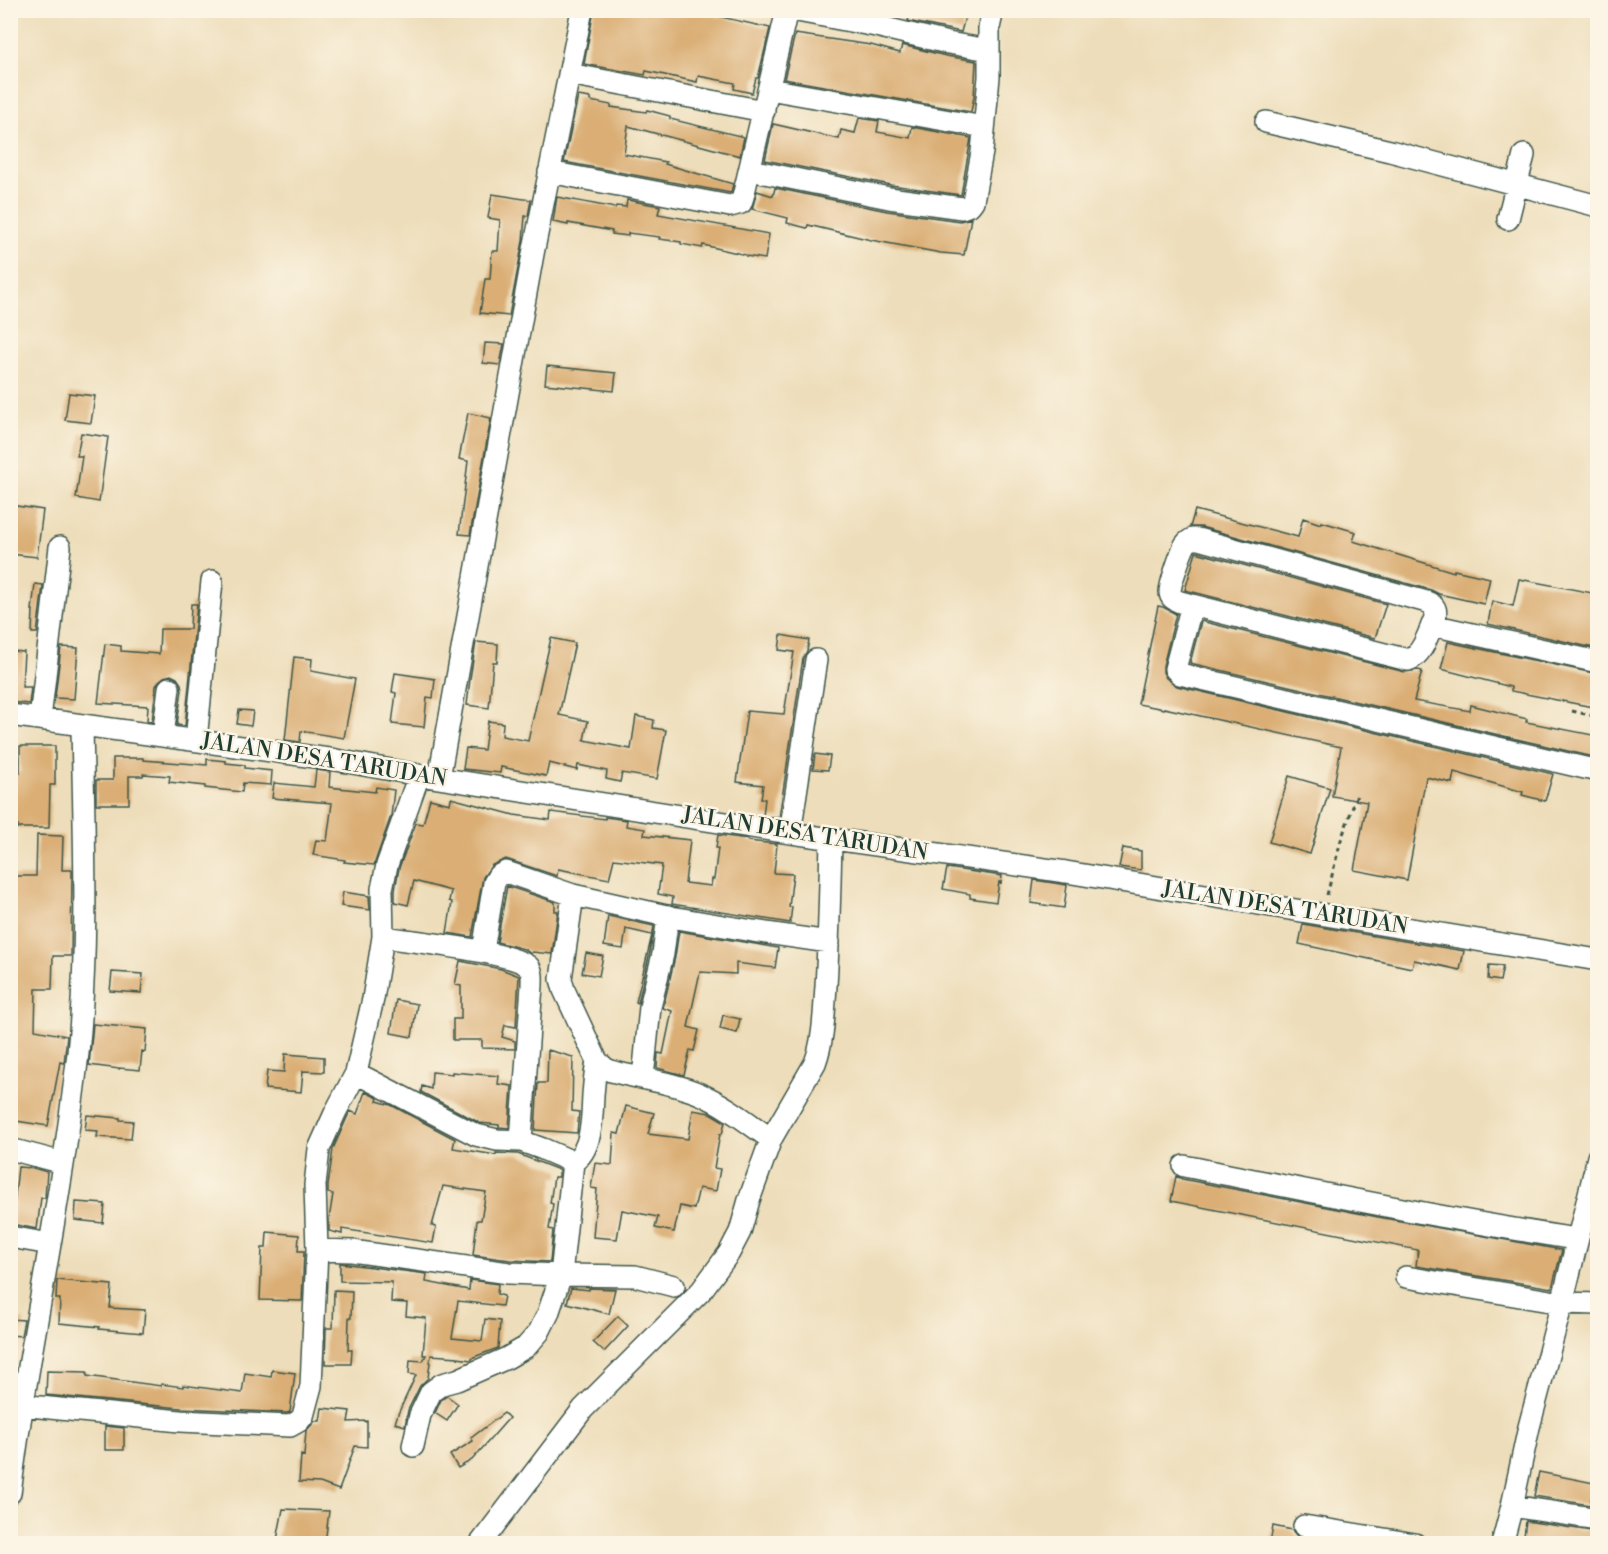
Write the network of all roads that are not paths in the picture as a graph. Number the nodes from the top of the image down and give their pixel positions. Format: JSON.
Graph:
{"nodes":[{"id":1,"x":582,"y":10,"type":"edge"},
{"id":2,"x":788,"y":10,"type":"edge"},
{"id":3,"x":792,"y":10,"type":"edge"},
{"id":4,"x":993,"y":10,"type":"edge"},
{"id":5,"x":989,"y":50,"type":"junction"},
{"id":6,"x":569,"y":74,"type":"junction"},
{"id":7,"x":769,"y":89,"type":"junction"},
{"id":8,"x":764,"y":111,"type":"junction"},
{"id":9,"x":1266,"y":122,"type":"dead end"},
{"id":10,"x":984,"y":127,"type":"junction"},
{"id":11,"x":1524,"y":154,"type":"dead end"},
{"id":12,"x":750,"y":170,"type":"junction"},
{"id":13,"x":549,"y":172,"type":"junction"},
{"id":14,"x":1516,"y":185,"type":"junction"},
{"id":15,"x":1598,"y":206,"type":"edge"},
{"id":16,"x":1508,"y":219,"type":"dead end"},
{"id":17,"x":60,"y":547,"type":"dead end"},
{"id":18,"x":213,"y":581,"type":"dead end"},
{"id":19,"x":1192,"y":605,"type":"junction"},
{"id":20,"x":1432,"y":625,"type":"junction"},
{"id":21,"x":816,"y":660,"type":"dead end"},
{"id":22,"x":1598,"y":662,"type":"edge"},
{"id":23,"x":168,"y":688,"type":"dead end"},
{"id":24,"x":10,"y":715,"type":"edge"},
{"id":25,"x":40,"y":719,"type":"junction"},
{"id":26,"x":82,"y":726,"type":"junction"},
{"id":27,"x":164,"y":736,"type":"junction"},
{"id":28,"x":196,"y":740,"type":"junction"},
{"id":29,"x":1598,"y":771,"type":"edge"},
{"id":30,"x":429,"y":776,"type":"junction"},
{"id":31,"x":790,"y":832,"type":"junction"},
{"id":32,"x":831,"y":838,"type":"junction"},
{"id":33,"x":573,"y":895,"type":"junction"},
{"id":34,"x":668,"y":916,"type":"junction"},
{"id":35,"x":383,"y":937,"type":"junction"},
{"id":36,"x":821,"y":941,"type":"junction"},
{"id":37,"x":483,"y":951,"type":"junction"},
{"id":38,"x":1598,"y":960,"type":"edge"},
{"id":39,"x":597,"y":1061,"type":"junction"},
{"id":40,"x":357,"y":1073,"type":"junction"},
{"id":41,"x":643,"y":1078,"type":"junction"},
{"id":42,"x":771,"y":1139,"type":"junction"},
{"id":43,"x":520,"y":1141,"type":"junction"},
{"id":44,"x":10,"y":1149,"type":"edge"},
{"id":45,"x":1598,"y":1157,"type":"edge"},
{"id":46,"x":573,"y":1162,"type":"junction"},
{"id":47,"x":63,"y":1163,"type":"junction"},
{"id":48,"x":1184,"y":1166,"type":"dead end"},
{"id":49,"x":10,"y":1237,"type":"edge"},
{"id":50,"x":1576,"y":1239,"type":"junction"},
{"id":51,"x":50,"y":1244,"type":"junction"},
{"id":52,"x":317,"y":1250,"type":"junction"},
{"id":53,"x":561,"y":1275,"type":"junction"},
{"id":54,"x":1406,"y":1277,"type":"dead end"},
{"id":55,"x":674,"y":1286,"type":"dead end"},
{"id":56,"x":1562,"y":1303,"type":"junction"},
{"id":57,"x":1598,"y":1304,"type":"edge"},
{"id":58,"x":16,"y":1404,"type":"edge"},
{"id":59,"x":413,"y":1446,"type":"dead end"},
{"id":60,"x":10,"y":1493,"type":"edge"},
{"id":61,"x":1512,"y":1506,"type":"junction"},
{"id":62,"x":1598,"y":1519,"type":"edge"},
{"id":63,"x":1304,"y":1526,"type":"dead end"},
{"id":64,"x":480,"y":1544,"type":"edge"},
{"id":65,"x":1415,"y":1544,"type":"edge"},
{"id":66,"x":1502,"y":1544,"type":"edge"}],
"edges":[{"from":1,"to":6,"type":"street"},
{"from":2,"to":7,"type":"street"},
{"from":3,"to":5,"type":"street"},
{"from":4,"to":5,"type":"street"},
{"from":5,"to":10,"type":"street"},
{"from":6,"to":8,"type":"street"},
{"from":6,"to":13,"type":"street"},
{"from":7,"to":8,"type":"street"},
{"from":7,"to":10,"type":"street"},
{"from":8,"to":12,"type":"street"},
{"from":9,"to":14,"type":"street"},
{"from":10,"to":12,"type":"street"},
{"from":11,"to":14,"type":"street"},
{"from":12,"to":13,"type":"street"},
{"from":13,"to":30,"type":"street"},
{"from":14,"to":15,"type":"street"},
{"from":14,"to":16,"type":"street"},
{"from":17,"to":25,"type":"street"},
{"from":18,"to":28,"type":"street"},
{"from":19,"to":20,"type":"street"},
{"from":19,"to":20,"type":"street"},
{"from":19,"to":29,"type":"street"},
{"from":20,"to":22,"type":"street"},
{"from":21,"to":31,"type":"street"},
{"from":23,"to":27,"type":"street"},
{"from":24,"to":25,"type":"street","name":"JALAN DESA TARUDAN"},
{"from":25,"to":26,"type":"street","name":"JALAN DESA TARUDAN"},
{"from":26,"to":27,"type":"street","name":"JALAN DESA TARUDAN"},
{"from":26,"to":47,"type":"street"},
{"from":27,"to":28,"type":"street","name":"JALAN DESA TARUDAN"},
{"from":28,"to":30,"type":"street","name":"JALAN DESA TARUDAN"},
{"from":30,"to":31,"type":"street","name":"JALAN DESA TARUDAN"},
{"from":30,"to":35,"type":"street"},
{"from":31,"to":32,"type":"street","name":"JALAN DESA TARUDAN"},
{"from":32,"to":36,"type":"street"},
{"from":32,"to":38,"type":"street","name":"JALAN DESA TARUDAN"},
{"from":33,"to":34,"type":"street"},
{"from":33,"to":37,"type":"street"},
{"from":33,"to":39,"type":"street"},
{"from":34,"to":36,"type":"street"},
{"from":34,"to":41,"type":"street"},
{"from":35,"to":37,"type":"street"},
{"from":35,"to":40,"type":"street"},
{"from":36,"to":42,"type":"street"},
{"from":37,"to":43,"type":"street"},
{"from":39,"to":41,"type":"street"},
{"from":39,"to":46,"type":"street"},
{"from":40,"to":43,"type":"street"},
{"from":40,"to":52,"type":"street"},
{"from":41,"to":42,"type":"street"},
{"from":42,"to":64,"type":"street"},
{"from":43,"to":46,"type":"street"},
{"from":44,"to":47,"type":"street"},
{"from":45,"to":50,"type":"street"},
{"from":46,"to":53,"type":"street"},
{"from":47,"to":51,"type":"street"},
{"from":48,"to":50,"type":"street"},
{"from":49,"to":51,"type":"street"},
{"from":50,"to":56,"type":"street"},
{"from":51,"to":58,"type":"street"},
{"from":52,"to":53,"type":"street"},
{"from":52,"to":58,"type":"street"},
{"from":53,"to":55,"type":"street"},
{"from":53,"to":59,"type":"street"},
{"from":54,"to":56,"type":"street"},
{"from":56,"to":57,"type":"street"},
{"from":56,"to":61,"type":"street"},
{"from":58,"to":60,"type":"street"},
{"from":61,"to":62,"type":"street"},
{"from":61,"to":66,"type":"street"},
{"from":63,"to":65,"type":"street"}]}
